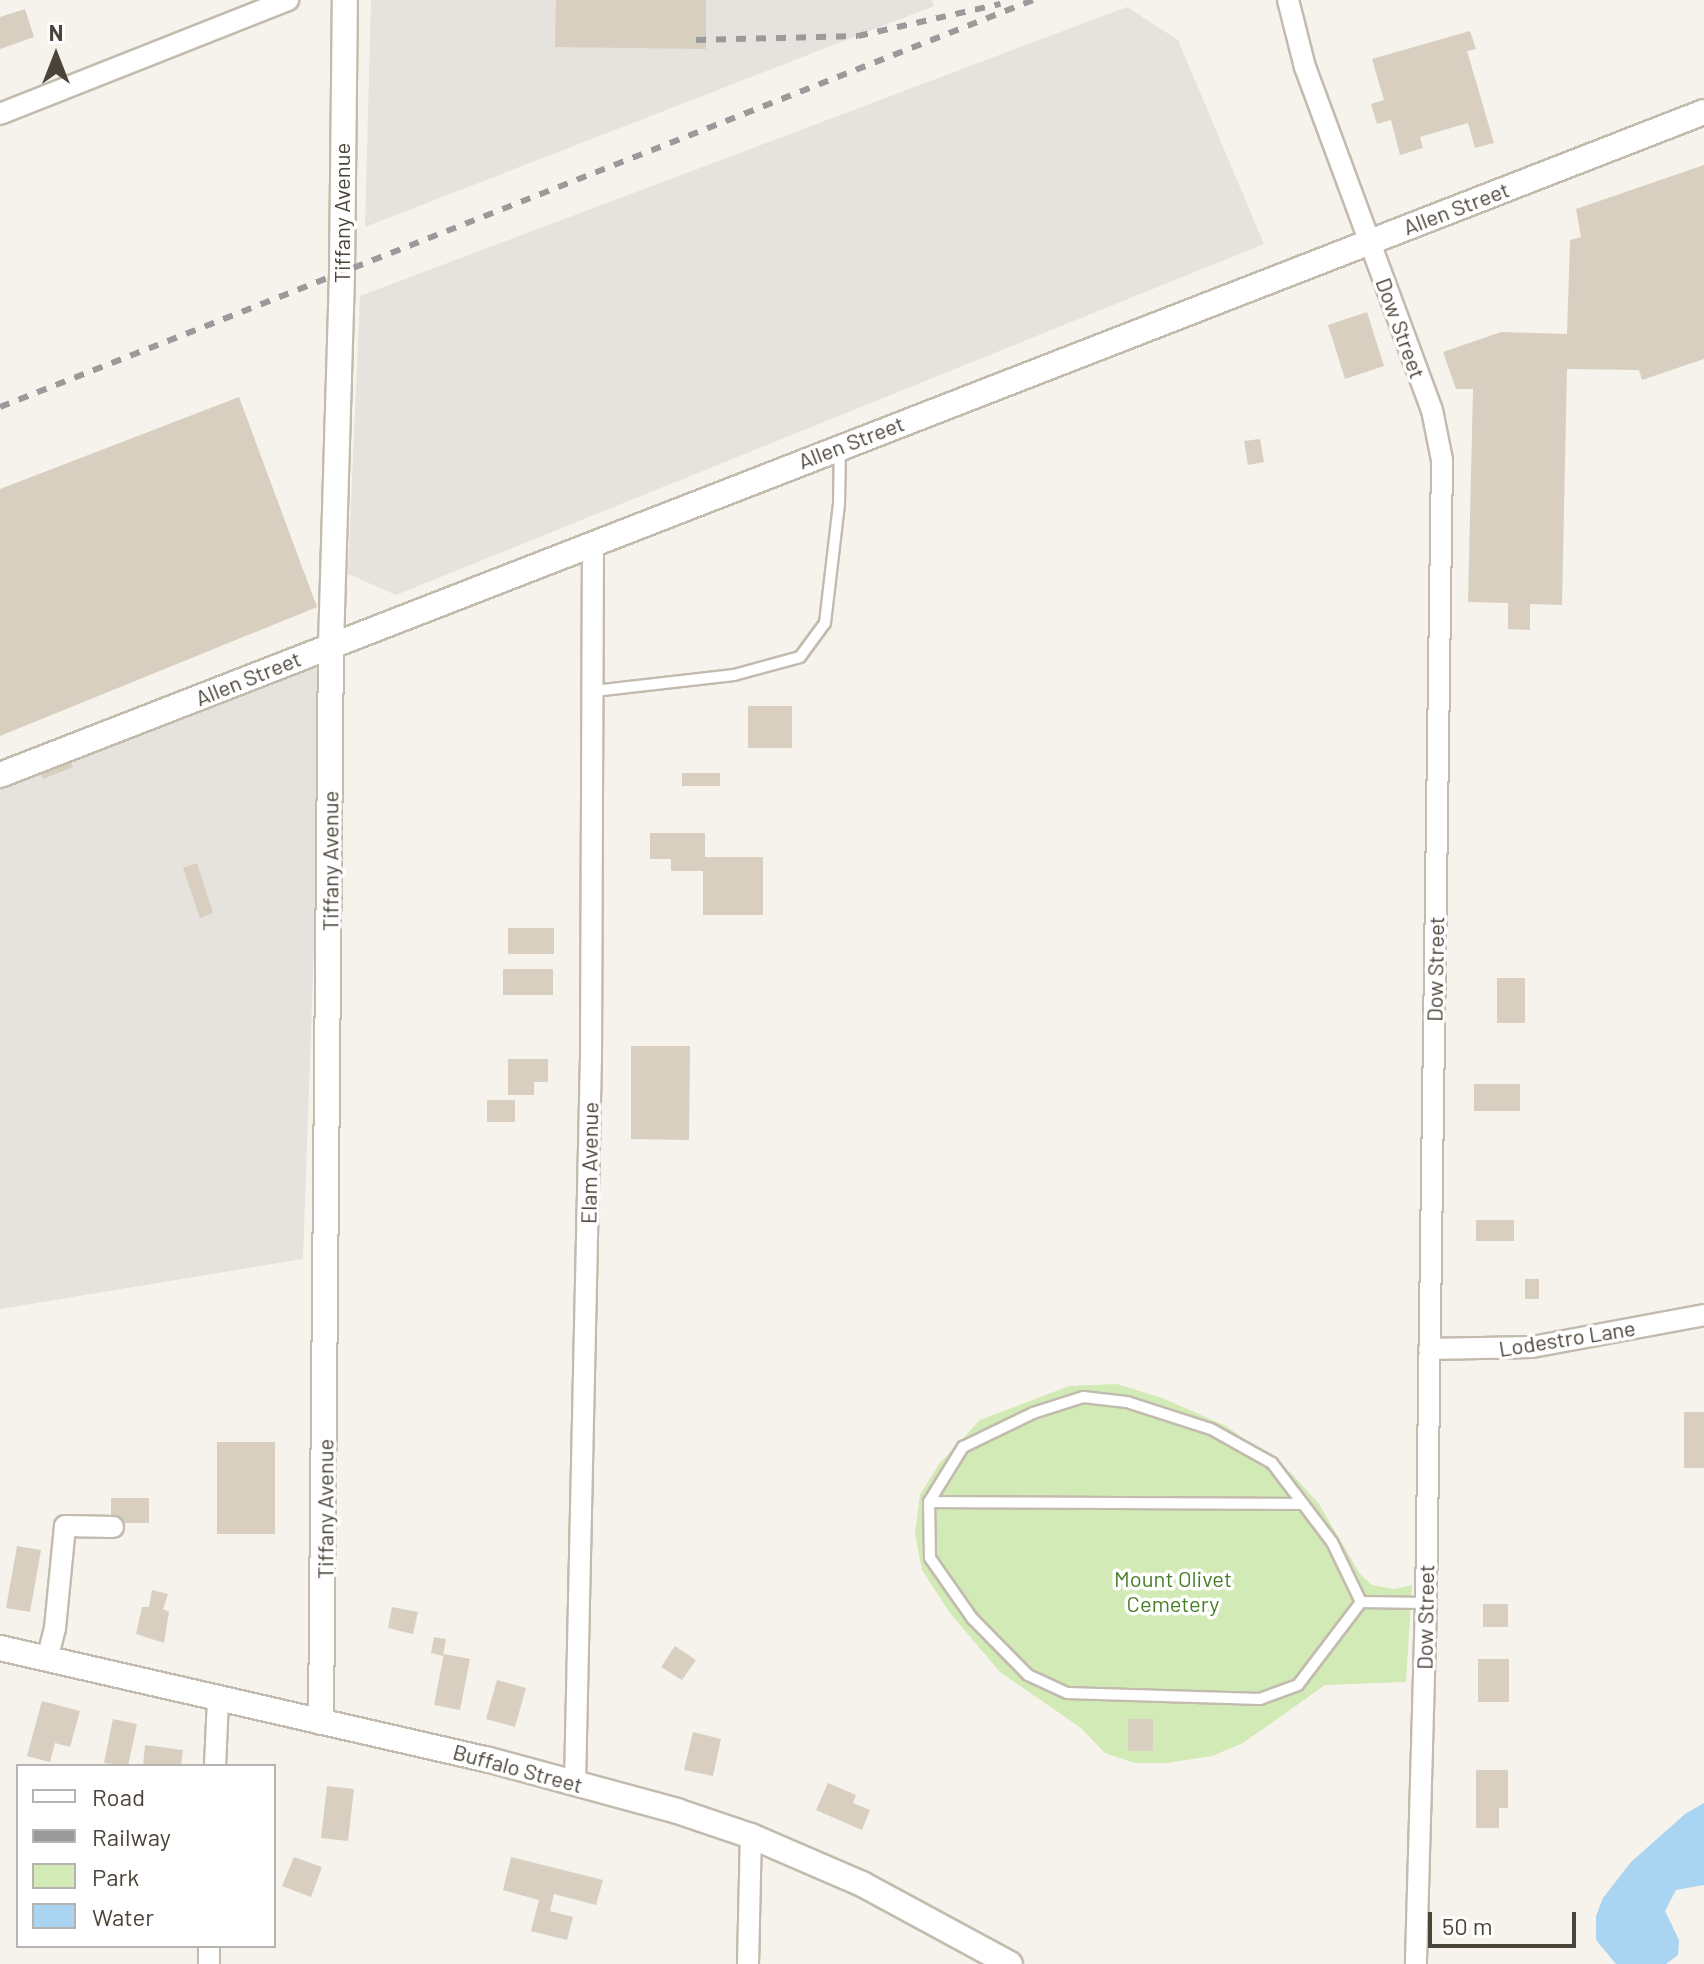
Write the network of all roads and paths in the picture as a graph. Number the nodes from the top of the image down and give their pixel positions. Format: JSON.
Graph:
{"nodes":[{"id":1,"x":288,"y":0,"type":"edge"},
{"id":2,"x":345,"y":0,"type":"edge"},
{"id":3,"x":1288,"y":0,"type":"edge"},
{"id":4,"x":1704,"y":112,"type":"edge"},
{"id":5,"x":0,"y":114,"type":"edge"},
{"id":6,"x":1369,"y":241,"type":"junction"},
{"id":7,"x":840,"y":446,"type":"junction"},
{"id":8,"x":593,"y":543,"type":"junction"},
{"id":9,"x":331,"y":645,"type":"junction"},
{"id":10,"x":594,"y":691,"type":"junction"},
{"id":11,"x":0,"y":775,"type":"edge"},
{"id":12,"x":1704,"y":1315,"type":"edge"},
{"id":13,"x":1429,"y":1349,"type":"junction"},
{"id":14,"x":929,"y":1502,"type":"junction"},
{"id":15,"x":1303,"y":1504,"type":"junction"},
{"id":16,"x":113,"y":1527,"type":"dead end"},
{"id":17,"x":1361,"y":1602,"type":"junction"},
{"id":18,"x":1426,"y":1603,"type":"junction"},
{"id":19,"x":0,"y":1648,"type":"edge"},
{"id":20,"x":47,"y":1660,"type":"junction"},
{"id":21,"x":218,"y":1700,"type":"junction"},
{"id":22,"x":321,"y":1722,"type":"junction"},
{"id":23,"x":215,"y":1764,"type":"edge"},
{"id":24,"x":575,"y":1783,"type":"junction"},
{"id":25,"x":751,"y":1836,"type":"junction"},
{"id":26,"x":748,"y":1964,"type":"edge"},
{"id":27,"x":1010,"y":1964,"type":"edge"},
{"id":28,"x":1416,"y":1964,"type":"edge"}],
"edges":[{"from":1,"to":5,"type":"street"},
{"from":2,"to":9,"type":"street","name":"Tiffany Avenue"},
{"from":3,"to":6,"type":"street","name":"Dow Street"},
{"from":4,"to":6,"type":"street","name":"Allen Street"},
{"from":6,"to":7,"type":"street","name":"Allen Street"},
{"from":6,"to":13,"type":"street","name":"Dow Street"},
{"from":7,"to":8,"type":"street","name":"Allen Street"},
{"from":7,"to":10,"type":"lane"},
{"from":8,"to":9,"type":"street","name":"Allen Street"},
{"from":8,"to":10,"type":"street","name":"Elam Avenue"},
{"from":9,"to":11,"type":"street","name":"Allen Street"},
{"from":9,"to":22,"type":"street","name":"Tiffany Avenue"},
{"from":10,"to":24,"type":"street","name":"Elam Avenue"},
{"from":12,"to":13,"type":"street","name":"Lodestro Lane"},
{"from":13,"to":18,"type":"street","name":"Dow Street"},
{"from":14,"to":15,"type":"lane"},
{"from":14,"to":15,"type":"lane"},
{"from":14,"to":17,"type":"lane"},
{"from":15,"to":17,"type":"lane"},
{"from":16,"to":20,"type":"street"},
{"from":17,"to":18,"type":"lane"},
{"from":18,"to":28,"type":"street","name":"Dow Street"},
{"from":19,"to":20,"type":"street","name":"Buffalo Street"},
{"from":20,"to":21,"type":"street","name":"Buffalo Street"},
{"from":21,"to":22,"type":"street","name":"Buffalo Street"},
{"from":21,"to":23,"type":"street"},
{"from":22,"to":24,"type":"street","name":"Buffalo Street"},
{"from":24,"to":25,"type":"street","name":"Buffalo Street"},
{"from":25,"to":26,"type":"street"},
{"from":25,"to":27,"type":"street","name":"Buffalo Street"}]}
